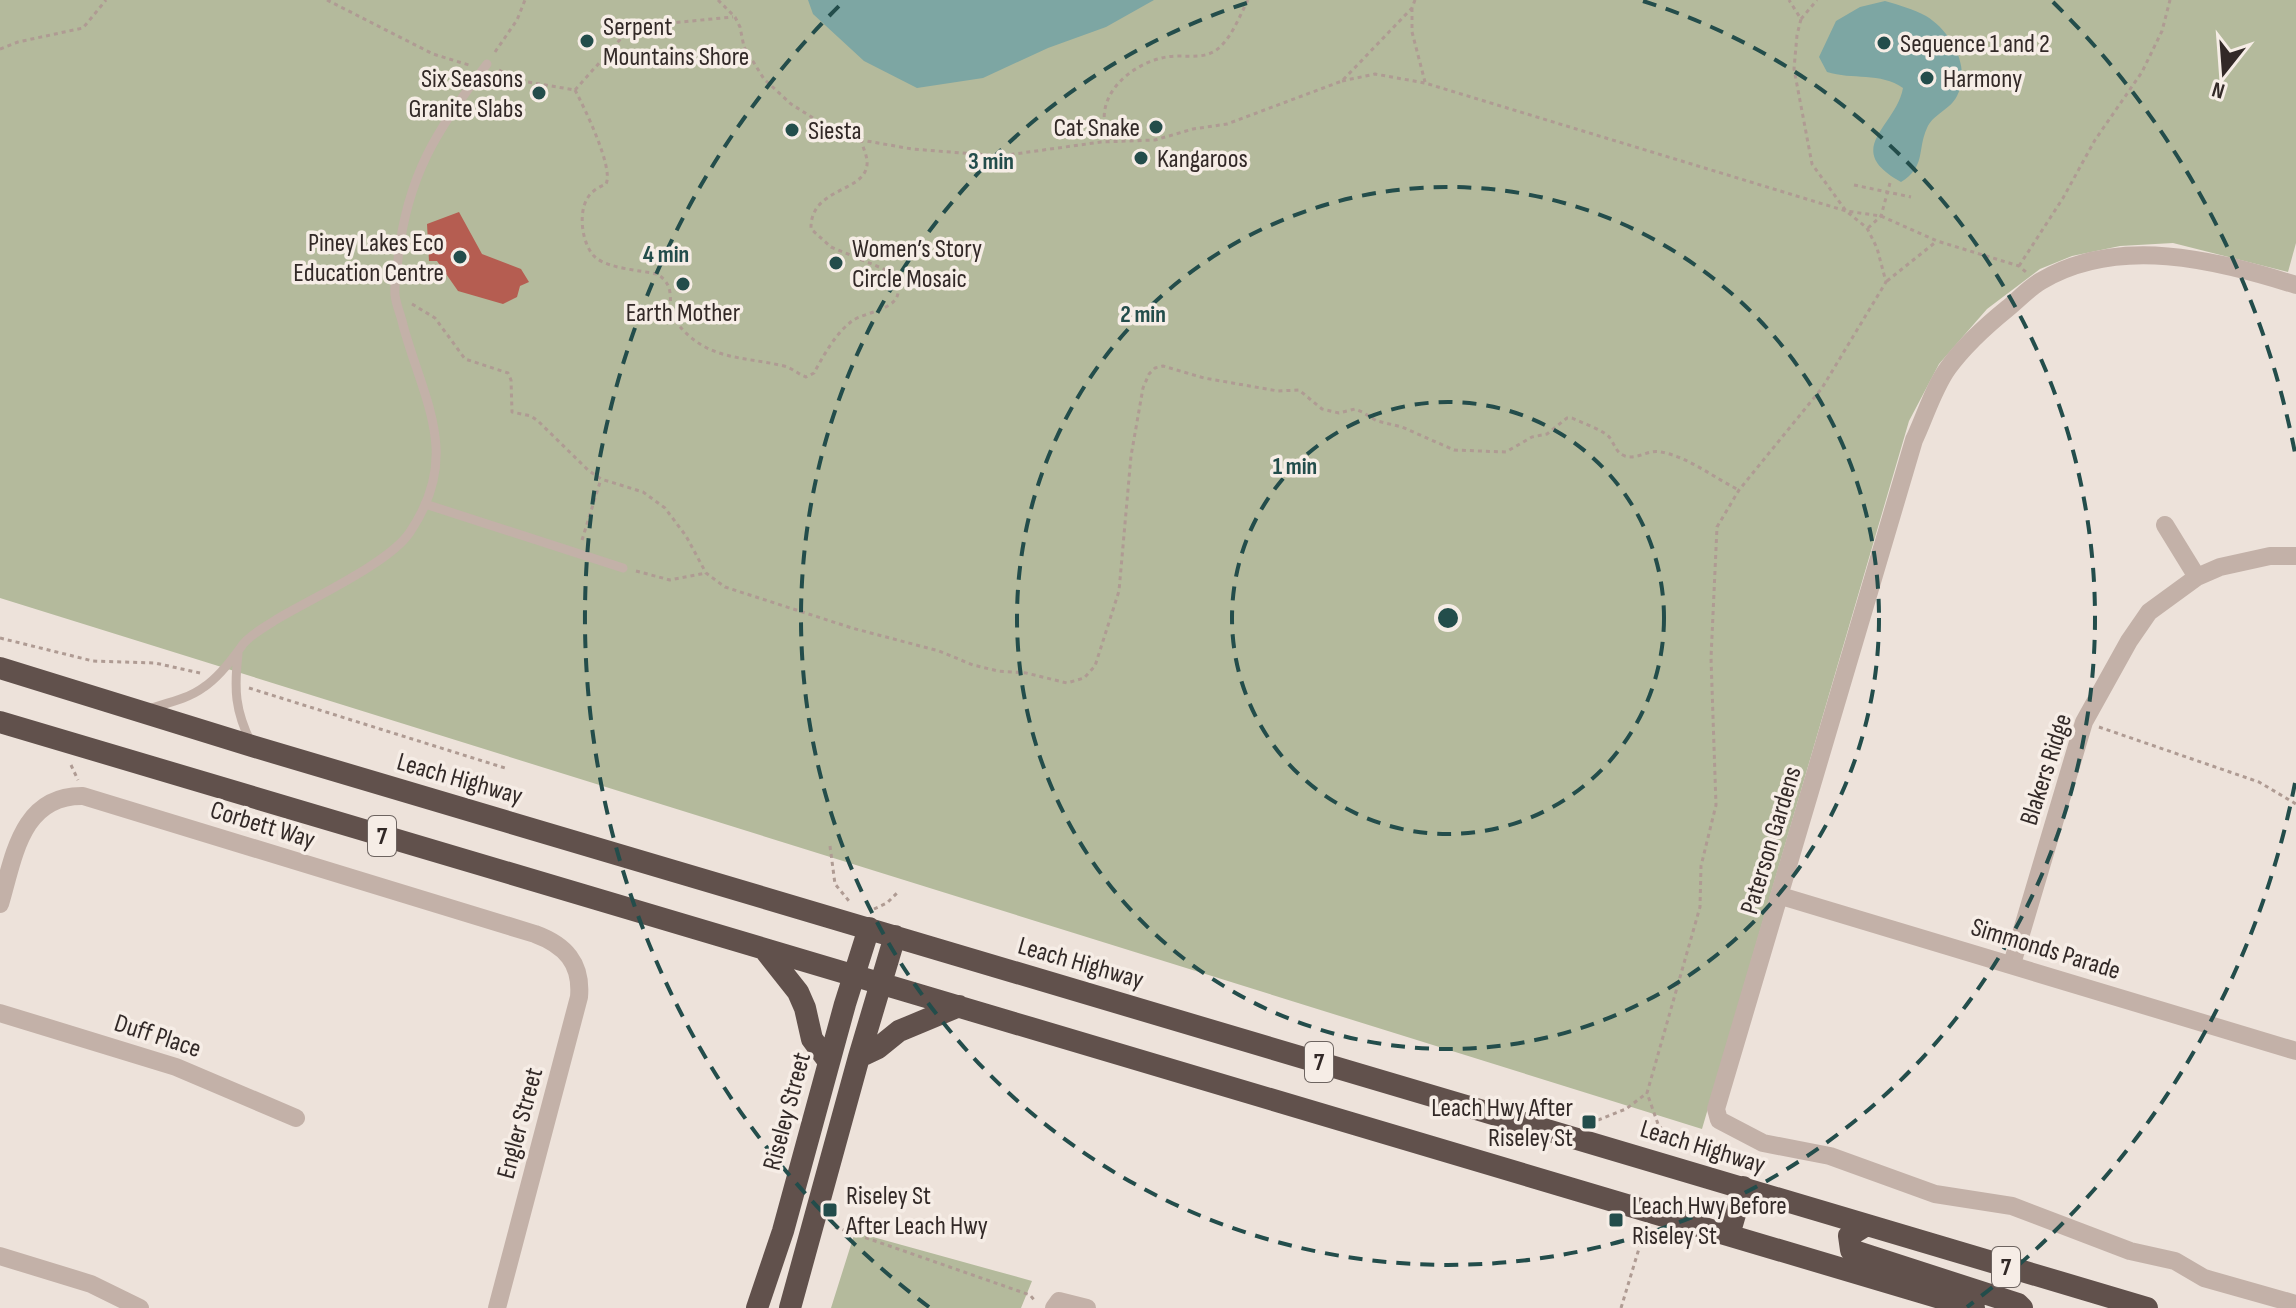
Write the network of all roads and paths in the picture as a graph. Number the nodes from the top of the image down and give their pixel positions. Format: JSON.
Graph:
{"nodes":[{"id":1,"x":106,"y":0,"type":"edge"},
{"id":2,"x":327,"y":0,"type":"edge"},
{"id":3,"x":525,"y":0,"type":"edge"},
{"id":4,"x":718,"y":0,"type":"edge"},
{"id":5,"x":1248,"y":0,"type":"edge"},
{"id":6,"x":1415,"y":0,"type":"edge"},
{"id":7,"x":1789,"y":0,"type":"edge"},
{"id":8,"x":1817,"y":0,"type":"edge"},
{"id":9,"x":2170,"y":0,"type":"edge"},
{"id":10,"x":1412,"y":8,"type":"junction"},
{"id":11,"x":735,"y":17,"type":"junction"},
{"id":12,"x":1801,"y":19,"type":"junction"},
{"id":13,"x":0,"y":49,"type":"edge"},
{"id":14,"x":487,"y":64,"type":"junction"},
{"id":15,"x":1342,"y":81,"type":"junction"},
{"id":16,"x":1425,"y":83,"type":"junction"},
{"id":17,"x":575,"y":90,"type":"junction"},
{"id":18,"x":861,"y":140,"type":"junction"},
{"id":19,"x":1111,"y":141,"type":"junction"},
{"id":20,"x":1890,"y":183,"type":"dead end"},
{"id":21,"x":1854,"y":185,"type":"dead end"},
{"id":22,"x":1888,"y":192,"type":"junction"},
{"id":23,"x":1911,"y":197,"type":"dead end"},
{"id":24,"x":1846,"y":211,"type":"junction"},
{"id":25,"x":1881,"y":216,"type":"junction"},
{"id":26,"x":1867,"y":228,"type":"junction"},
{"id":27,"x":1937,"y":241,"type":"junction"},
{"id":28,"x":2019,"y":266,"type":"junction"},
{"id":29,"x":1886,"y":282,"type":"junction"},
{"id":30,"x":2040,"y":282,"type":"junction"},
{"id":31,"x":2296,"y":285,"type":"edge"},
{"id":32,"x":395,"y":294,"type":"junction"},
{"id":33,"x":601,"y":479,"type":"junction"},
{"id":34,"x":1739,"y":490,"type":"junction"},
{"id":35,"x":425,"y":504,"type":"junction"},
{"id":36,"x":2165,"y":525,"type":"dead end"},
{"id":37,"x":578,"y":553,"type":"junction"},
{"id":38,"x":2296,"y":556,"type":"edge"},
{"id":39,"x":623,"y":568,"type":"joint"},
{"id":40,"x":706,"y":573,"type":"junction"},
{"id":41,"x":2197,"y":577,"type":"junction"},
{"id":42,"x":0,"y":638,"type":"edge"},
{"id":43,"x":238,"y":654,"type":"junction"},
{"id":44,"x":0,"y":668,"type":"edge"},
{"id":45,"x":216,"y":677,"type":"junction"},
{"id":46,"x":234,"y":683,"type":"junction"},
{"id":47,"x":138,"y":712,"type":"junction"},
{"id":48,"x":0,"y":722,"type":"edge"},
{"id":49,"x":2084,"y":722,"type":"junction"},
{"id":50,"x":252,"y":746,"type":"junction"},
{"id":51,"x":70,"y":763,"type":"dead end"},
{"id":52,"x":505,"y":768,"type":"dead end"},
{"id":53,"x":83,"y":796,"type":"junction"},
{"id":54,"x":2296,"y":804,"type":"edge"},
{"id":55,"x":830,"y":846,"type":"dead end"},
{"id":56,"x":897,"y":893,"type":"dead end"},
{"id":57,"x":1781,"y":896,"type":"junction"},
{"id":58,"x":0,"y":904,"type":"edge"},
{"id":59,"x":851,"y":909,"type":"junction"},
{"id":60,"x":870,"y":919,"type":"junction"},
{"id":61,"x":895,"y":936,"type":"junction"},
{"id":62,"x":764,"y":949,"type":"junction"},
{"id":63,"x":568,"y":953,"type":"joint"},
{"id":64,"x":2012,"y":964,"type":"junction"},
{"id":65,"x":854,"y":976,"type":"junction"},
{"id":66,"x":880,"y":983,"type":"junction"},
{"id":67,"x":959,"y":1006,"type":"junction"},
{"id":68,"x":0,"y":1013,"type":"edge"},
{"id":69,"x":2296,"y":1051,"type":"edge"},
{"id":70,"x":859,"y":1057,"type":"junction"},
{"id":71,"x":829,"y":1062,"type":"junction"},
{"id":72,"x":1647,"y":1093,"type":"junction"},
{"id":73,"x":296,"y":1118,"type":"dead end"},
{"id":74,"x":1598,"y":1120,"type":"dead end"},
{"id":75,"x":1669,"y":1139,"type":"dead end"},
{"id":76,"x":1743,"y":1187,"type":"junction"},
{"id":77,"x":833,"y":1226,"type":"dead end"},
{"id":78,"x":1865,"y":1226,"type":"junction"},
{"id":79,"x":1645,"y":1227,"type":"dead end"},
{"id":80,"x":1729,"y":1235,"type":"junction"},
{"id":81,"x":0,"y":1256,"type":"edge"},
{"id":82,"x":2296,"y":1304,"type":"edge"},
{"id":83,"x":1051,"y":1306,"type":"edge"},
{"id":84,"x":140,"y":1308,"type":"edge"},
{"id":85,"x":497,"y":1308,"type":"edge"},
{"id":86,"x":757,"y":1308,"type":"edge"},
{"id":87,"x":790,"y":1308,"type":"edge"},
{"id":88,"x":1087,"y":1308,"type":"edge"},
{"id":89,"x":1621,"y":1308,"type":"edge"},
{"id":90,"x":1974,"y":1308,"type":"edge"},
{"id":91,"x":2022,"y":1308,"type":"edge"},
{"id":92,"x":2147,"y":1308,"type":"edge"}],
"edges":[{"from":1,"to":13,"type":"path"},
{"from":2,"to":14,"type":"path"},
{"from":3,"to":14,"type":"path"},
{"from":4,"to":11,"type":"path"},
{"from":5,"to":19,"type":"path"},
{"from":6,"to":10,"type":"path"},
{"from":7,"to":12,"type":"path"},
{"from":8,"to":12,"type":"path"},
{"from":9,"to":28,"type":"path"},
{"from":10,"to":15,"type":"path"},
{"from":10,"to":16,"type":"path"},
{"from":11,"to":17,"type":"path"},
{"from":11,"to":18,"type":"path"},
{"from":12,"to":24,"type":"path"},
{"from":14,"to":17,"type":"path"},
{"from":14,"to":32,"type":"lane"},
{"from":15,"to":16,"type":"path"},
{"from":15,"to":19,"type":"path"},
{"from":16,"to":24,"type":"path"},
{"from":17,"to":18,"type":"path"},
{"from":18,"to":19,"type":"path"},
{"from":20,"to":22,"type":"path"},
{"from":21,"to":22,"type":"path"},
{"from":22,"to":23,"type":"path"},
{"from":22,"to":25,"type":"path"},
{"from":24,"to":25,"type":"path"},
{"from":24,"to":26,"type":"path"},
{"from":25,"to":26,"type":"path"},
{"from":25,"to":27,"type":"path"},
{"from":26,"to":29,"type":"path"},
{"from":27,"to":28,"type":"path"},
{"from":27,"to":29,"type":"path"},
{"from":28,"to":30,"type":"path"},
{"from":29,"to":34,"type":"path"},
{"from":30,"to":31,"type":"street","name":"Paterson Gardens"},
{"from":30,"to":57,"type":"street","name":"Paterson Gardens"},
{"from":32,"to":33,"type":"path"},
{"from":32,"to":35,"type":"lane"},
{"from":33,"to":37,"type":"path"},
{"from":33,"to":40,"type":"path"},
{"from":34,"to":40,"type":"path"},
{"from":34,"to":72,"type":"path"},
{"from":35,"to":37,"type":"lane"},
{"from":35,"to":43,"type":"lane"},
{"from":36,"to":41,"type":"street"},
{"from":37,"to":39,"type":"lane"},
{"from":38,"to":41,"type":"street","name":"Blakers Ridge"},
{"from":39,"to":40,"type":"path"},
{"from":41,"to":49,"type":"street","name":"Blakers Ridge"},
{"from":42,"to":45,"type":"path"},
{"from":43,"to":45,"type":"lane"},
{"from":43,"to":46,"type":"lane"},
{"from":44,"to":47,"type":"highway","name":"Leach Highway","number":"7"},
{"from":45,"to":47,"type":"lane"},
{"from":46,"to":50,"type":"lane"},
{"from":46,"to":52,"type":"path"},
{"from":47,"to":50,"type":"highway","name":"Leach Highway","number":"7"},
{"from":48,"to":62,"type":"highway","number":"7"},
{"from":49,"to":54,"type":"path"},
{"from":49,"to":64,"type":"street","name":"Blakers Ridge"},
{"from":50,"to":59,"type":"highway","name":"Leach Highway","number":"7"},
{"from":51,"to":53,"type":"path"},
{"from":53,"to":58,"type":"street"},
{"from":53,"to":63,"type":"street","name":"Corbett Way"},
{"from":55,"to":59,"type":"path"},
{"from":56,"to":60,"type":"path"},
{"from":57,"to":64,"type":"street","name":"Simmonds Parade"},
{"from":57,"to":82,"type":"street","name":"Paterson Gardens"},
{"from":59,"to":60,"type":"highway","name":"Leach Highway","number":"7"},
{"from":60,"to":61,"type":"highway","name":"Leach Highway","number":"7"},
{"from":60,"to":65,"type":"highway","name":"Riseley Street"},
{"from":61,"to":66,"type":"highway"},
{"from":61,"to":76,"type":"highway","name":"Leach Highway","number":"7"},
{"from":62,"to":65,"type":"highway","number":"7"},
{"from":62,"to":71,"type":"highway"},
{"from":63,"to":85,"type":"street","name":"Engler Street"},
{"from":64,"to":69,"type":"street","name":"Simmonds Parade"},
{"from":65,"to":66,"type":"highway","number":"7"},
{"from":65,"to":71,"type":"highway","name":"Riseley Street"},
{"from":66,"to":67,"type":"highway","number":"7"},
{"from":66,"to":70,"type":"highway"},
{"from":67,"to":70,"type":"highway"},
{"from":67,"to":80,"type":"highway","number":"7"},
{"from":68,"to":73,"type":"street","name":"Duff Place"},
{"from":70,"to":87,"type":"highway"},
{"from":71,"to":86,"type":"highway","name":"Riseley Street"},
{"from":72,"to":74,"type":"path"},
{"from":72,"to":75,"type":"path"},
{"from":76,"to":78,"type":"highway","name":"Leach Highway","number":"7"},
{"from":76,"to":80,"type":"highway"},
{"from":77,"to":83,"type":"path"},
{"from":78,"to":91,"type":"highway"},
{"from":78,"to":92,"type":"highway","name":"Leach Highway","number":"7"},
{"from":79,"to":89,"type":"path"},
{"from":80,"to":90,"type":"highway","number":"7"},
{"from":81,"to":84,"type":"street"},
{"from":83,"to":88,"type":"street"}]}
